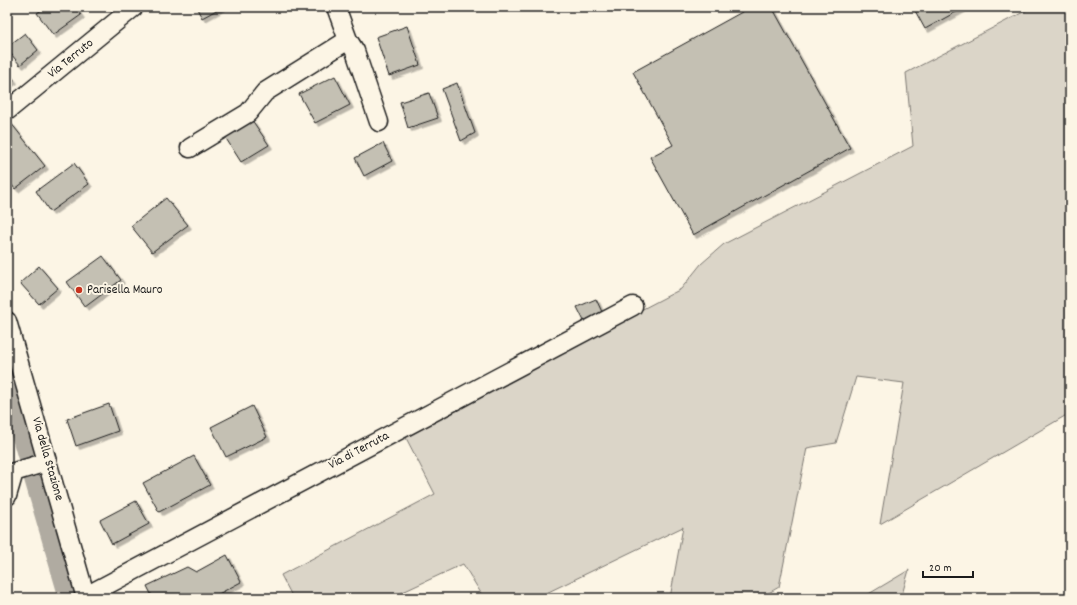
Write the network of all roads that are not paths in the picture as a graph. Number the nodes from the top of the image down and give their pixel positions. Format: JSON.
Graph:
{"nodes":[{"id":1,"x":134,"y":7,"type":"edge"},
{"id":2,"x":336,"y":7,"type":"edge"},
{"id":3,"x":348,"y":40,"type":"junction"},
{"id":4,"x":7,"y":110,"type":"edge"},
{"id":5,"x":379,"y":122,"type":"dead end"},
{"id":6,"x":190,"y":148,"type":"dead end"},
{"id":7,"x":633,"y":306,"type":"dead end"},
{"id":8,"x":7,"y":321,"type":"edge"},
{"id":9,"x":13,"y":367,"type":"edge"},
{"id":10,"x":26,"y":468,"type":"edge"},
{"id":11,"x":7,"y":496,"type":"edge"},
{"id":12,"x":86,"y":597,"type":"edge"}],
"edges":[{"from":1,"to":4,"type":"street","name":"Via Terruto"},
{"from":2,"to":3,"type":"street"},
{"from":3,"to":5,"type":"street"},
{"from":3,"to":6,"type":"street"},
{"from":7,"to":12,"type":"street","name":"Via di Terruta"},
{"from":8,"to":9,"type":"street","name":"Via della Stazione"},
{"from":9,"to":10,"type":"street","name":"Via della Stazione"},
{"from":10,"to":11,"type":"street"},
{"from":10,"to":12,"type":"street","name":"Via della Stazione"}]}
